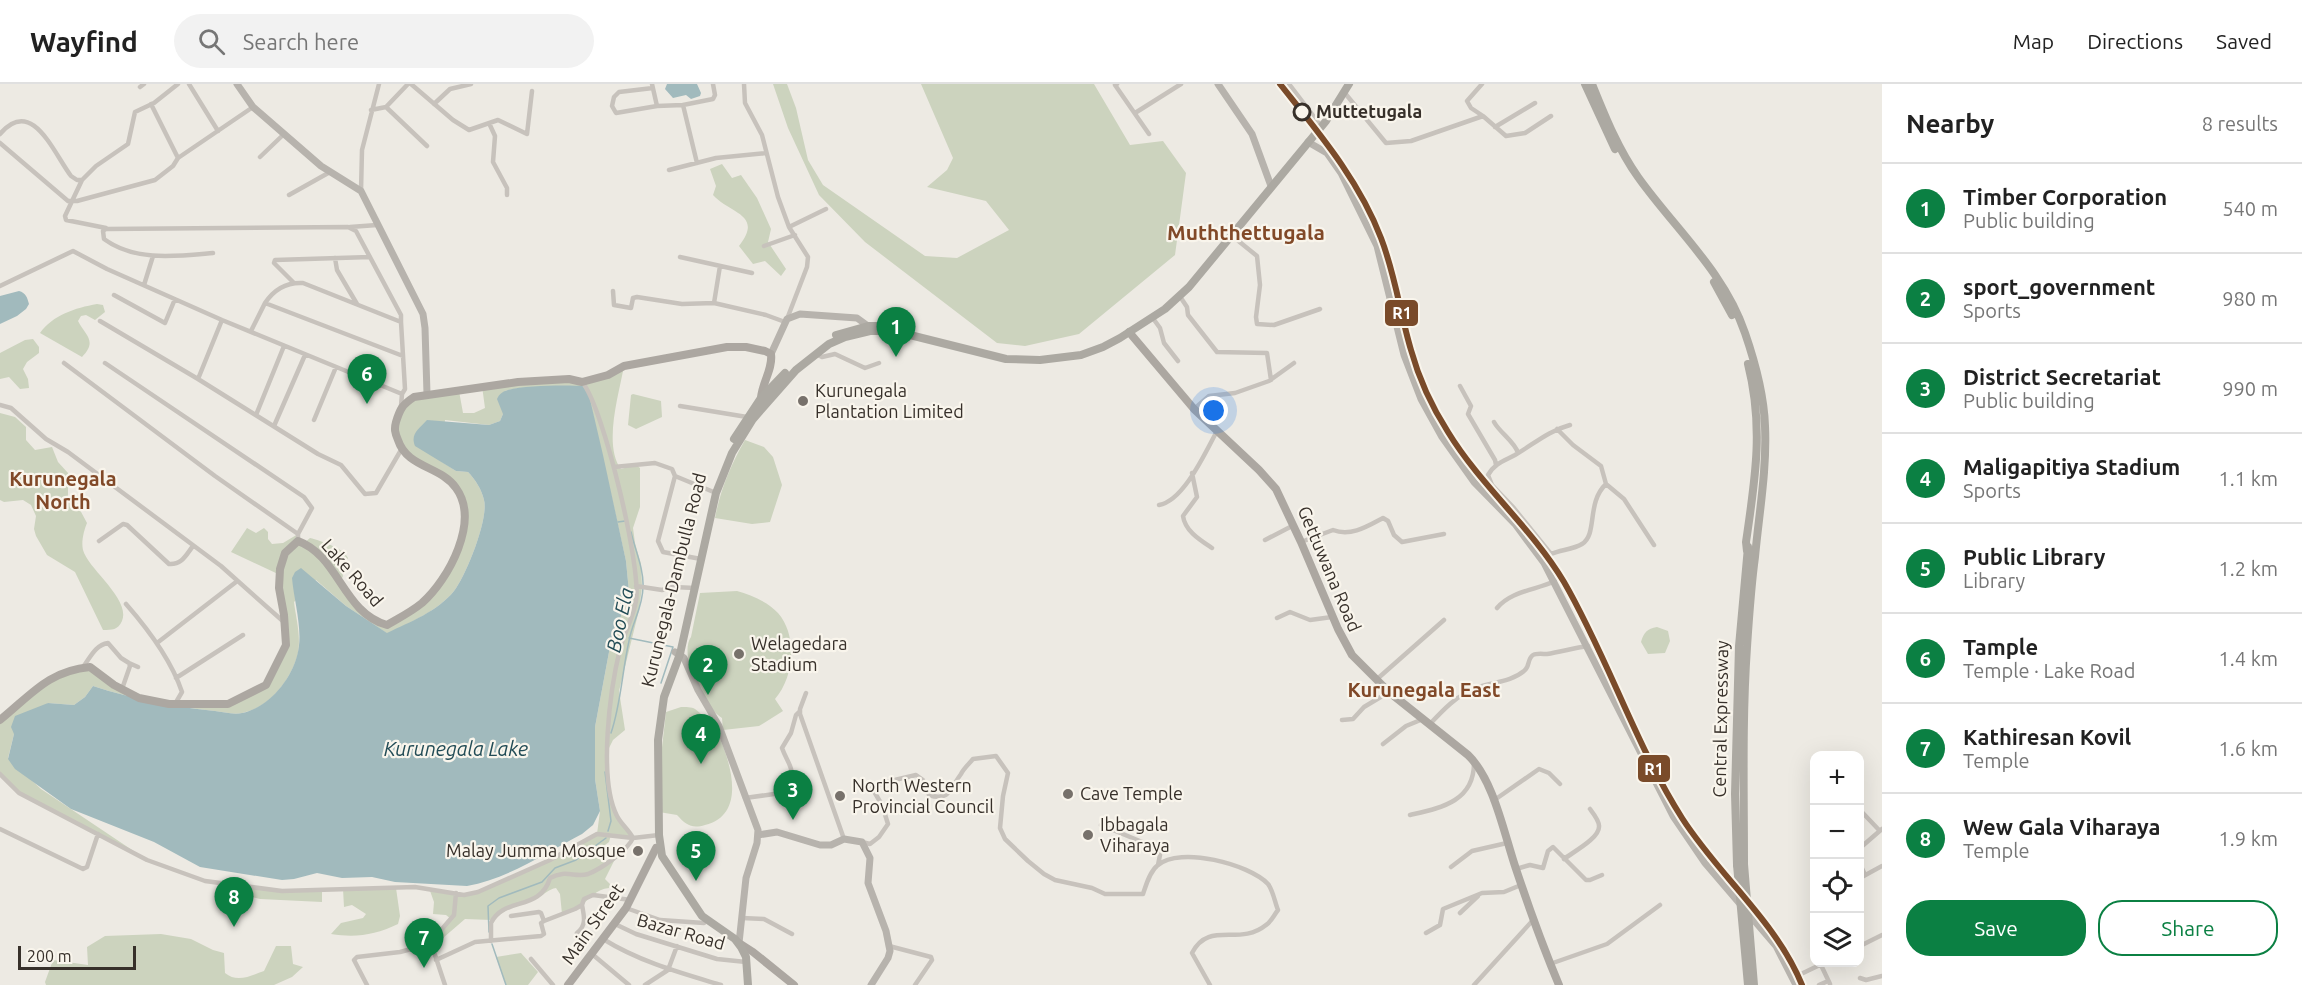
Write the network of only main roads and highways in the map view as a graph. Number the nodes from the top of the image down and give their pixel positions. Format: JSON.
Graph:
{"nodes":[{"id":1,"x":1585,"y":84,"type":"edge"},
{"id":2,"x":1592,"y":84,"type":"edge"},
{"id":3,"x":1346,"y":88,"type":"edge"},
{"id":4,"x":1171,"y":302,"type":"junction"},
{"id":5,"x":869,"y":328,"type":"junction"},
{"id":6,"x":1128,"y":331,"type":"junction"},
{"id":7,"x":764,"y":400,"type":"junction"},
{"id":8,"x":1766,"y":456,"type":"junction"},
{"id":9,"x":714,"y":492,"type":"junction"},
{"id":10,"x":1747,"y":551,"type":"junction"},
{"id":11,"x":0,"y":720,"type":"edge"},
{"id":12,"x":657,"y":836,"type":"junction"},
{"id":13,"x":656,"y":848,"type":"junction"},
{"id":14,"x":739,"y":943,"type":"junction"},
{"id":15,"x":744,"y":962,"type":"junction"},
{"id":16,"x":567,"y":985,"type":"edge"},
{"id":17,"x":743,"y":985,"type":"edge"},
{"id":18,"x":748,"y":985,"type":"edge"},
{"id":19,"x":794,"y":985,"type":"edge"},
{"id":20,"x":1559,"y":985,"type":"edge"},
{"id":21,"x":1748,"y":985,"type":"edge"},
{"id":22,"x":1754,"y":985,"type":"edge"}],
"edges":[{"from":1,"to":10,"type":"highway"},
{"from":2,"to":8,"type":"highway"},
{"from":3,"to":4,"type":"highway","name":"Kurunegala-Dambulla Road"},
{"from":4,"to":6,"type":"highway","name":"Kurunegala-Dambulla Road"},
{"from":4,"to":6,"type":"highway","name":"Kurunegala-Dambulla Road"},
{"from":5,"to":6,"type":"highway","name":"Kurunegala-Dambulla Road"},
{"from":5,"to":7,"type":"highway","name":"Kurunegala-Dambulla Road"},
{"from":5,"to":7,"type":"highway","name":"Kurunegala-Dambulla Road"},
{"from":6,"to":20,"type":"main road","name":"Gettuwana Road"},
{"from":7,"to":9,"type":"highway","name":"Kurunegala-Dambulla Road"},
{"from":7,"to":9,"type":"highway","name":"Kurunegala-Dambulla Road"},
{"from":7,"to":11,"type":"main road","name":"Lake Road"},
{"from":8,"to":10,"type":"highway","name":"Central Expressway"},
{"from":8,"to":22,"type":"highway","name":"Central Expressway","bridge":true},
{"from":9,"to":12,"type":"highway","name":"Kurunegala-Dambulla Road"},
{"from":10,"to":21,"type":"highway","name":"Central Expressway","bridge":true},
{"from":12,"to":13,"type":"highway","name":"Kurunegala-Dambulla Road"},
{"from":12,"to":14,"type":"highway","name":"Kurunegala-Dambulla Road"},
{"from":13,"to":15,"type":"highway","name":"Kurunegala-Dambulla Road"},
{"from":13,"to":16,"type":"main road","name":"Main Street"},
{"from":14,"to":15,"type":"highway","name":"Kurunegala-Dambulla Road"},
{"from":14,"to":19,"type":"main road"},
{"from":15,"to":17,"type":"highway","name":"Kurunegala-Dambulla Road"},
{"from":15,"to":18,"type":"highway","name":"Kurunegala-Dambulla Road"}]}
